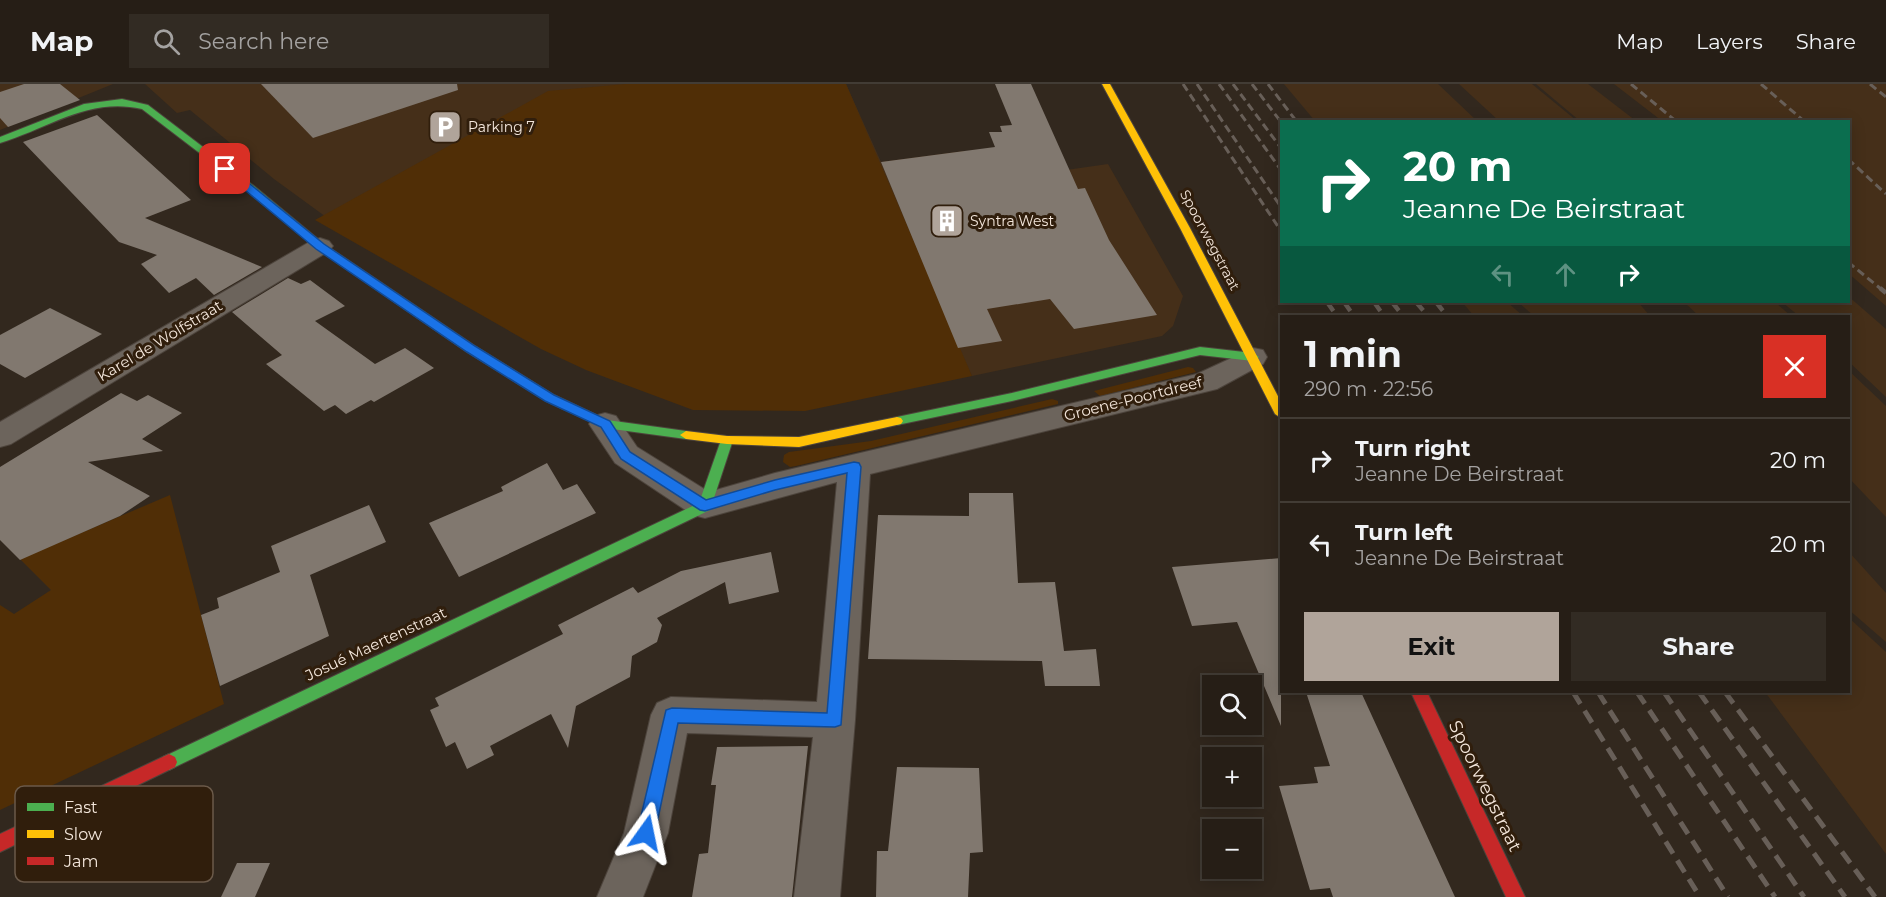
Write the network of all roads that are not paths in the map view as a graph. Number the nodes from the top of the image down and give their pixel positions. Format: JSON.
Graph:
{"nodes":[{"id":1,"x":1106,"y":84,"type":"edge"},
{"id":2,"x":0,"y":140,"type":"edge"},
{"id":3,"x":320,"y":246,"type":"junction"},
{"id":4,"x":1253,"y":357,"type":"junction"},
{"id":5,"x":1066,"y":384,"type":"junction"},
{"id":6,"x":1084,"y":411,"type":"junction"},
{"id":7,"x":1280,"y":412,"type":"edge"},
{"id":8,"x":605,"y":424,"type":"junction"},
{"id":9,"x":0,"y":436,"type":"edge"},
{"id":10,"x":727,"y":440,"type":"junction"},
{"id":11,"x":854,"y":467,"type":"junction"},
{"id":12,"x":705,"y":506,"type":"junction"},
{"id":13,"x":1419,"y":693,"type":"edge"},
{"id":14,"x":835,"y":720,"type":"junction"},
{"id":15,"x":119,"y":786,"type":"edge"},
{"id":16,"x":15,"y":836,"type":"edge"},
{"id":17,"x":0,"y":843,"type":"edge"},
{"id":18,"x":620,"y":897,"type":"edge"},
{"id":19,"x":817,"y":897,"type":"edge"},
{"id":20,"x":1516,"y":897,"type":"edge"}],
"edges":[{"from":1,"to":4,"type":"street","name":"Spoorwegstraat"},
{"from":2,"to":3,"type":"street","name":"Groene-Poortdreef"},
{"from":3,"to":8,"type":"street","name":"Groene-Poortdreef"},
{"from":3,"to":9,"type":"street","name":"Karel de Wolfstraat"},
{"from":4,"to":5,"type":"street","name":"Groene-Poortdreef"},
{"from":4,"to":6,"type":"street","name":"Groene-Poortdreef"},
{"from":4,"to":7,"type":"street","name":"Spoorwegstraat"},
{"from":5,"to":6,"type":"street"},
{"from":5,"to":10,"type":"street","name":"Groene-Poortdreef"},
{"from":6,"to":11,"type":"street","name":"Groene-Poortdreef"},
{"from":8,"to":10,"type":"street","name":"Groene-Poortdreef"},
{"from":8,"to":12,"type":"street"},
{"from":10,"to":12,"type":"street"},
{"from":11,"to":12,"type":"street","name":"Groene-Poortdreef"},
{"from":11,"to":14,"type":"street"},
{"from":12,"to":15,"type":"street","name":"Josué Maertenstraat"},
{"from":13,"to":20,"type":"street","name":"Spoorwegstraat"},
{"from":14,"to":18,"type":"street"},
{"from":14,"to":19,"type":"street"},
{"from":16,"to":17,"type":"street","name":"Josué Maertenstraat"}]}
